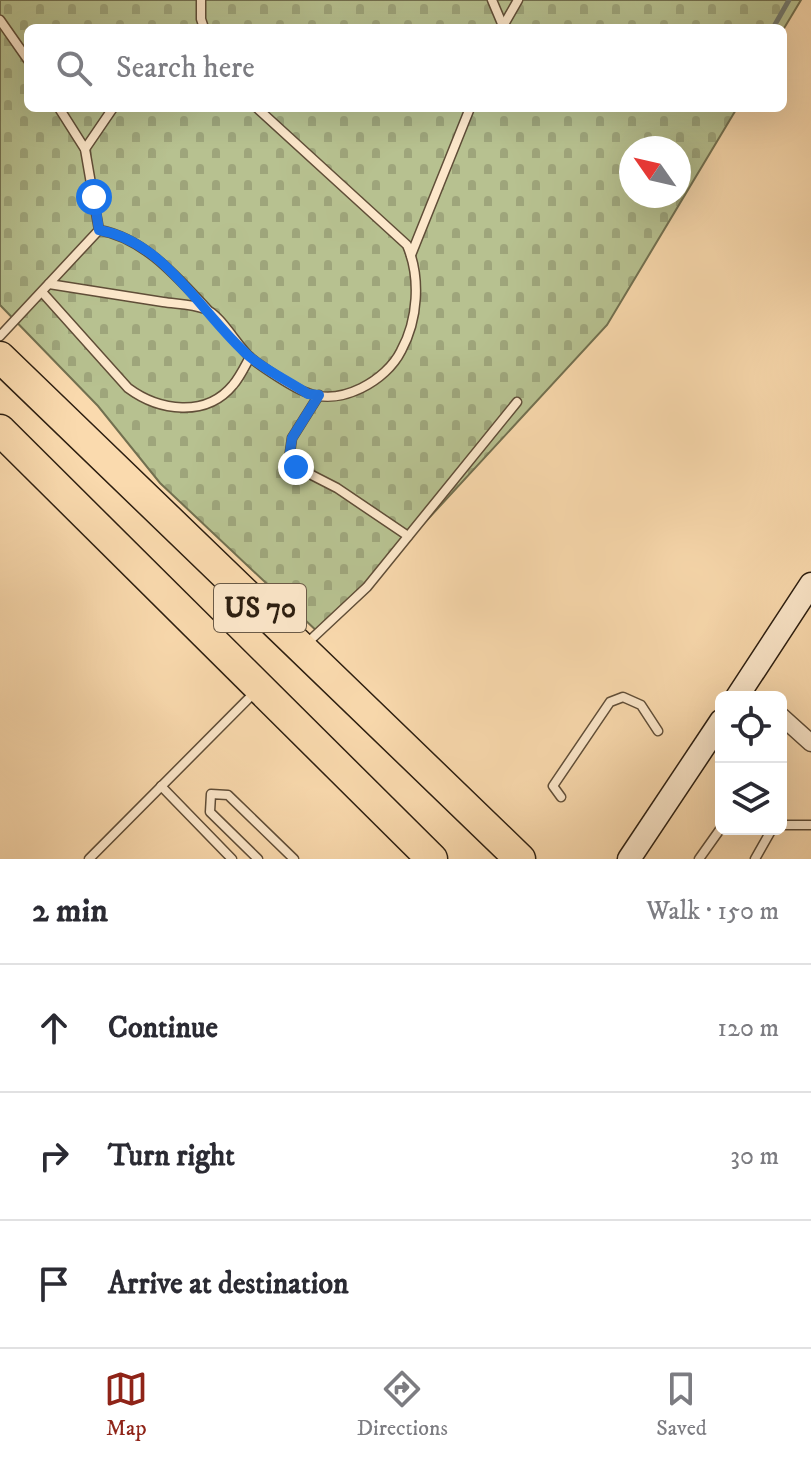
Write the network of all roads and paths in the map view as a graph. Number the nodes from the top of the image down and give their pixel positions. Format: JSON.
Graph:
{"nodes":[{"id":1,"x":201,"y":0,"type":"edge"},
{"id":2,"x":492,"y":0,"type":"edge"},
{"id":3,"x":518,"y":0,"type":"edge"},
{"id":4,"x":0,"y":20,"type":"edge"},
{"id":5,"x":200,"y":24,"type":"edge"},
{"id":6,"x":502,"y":24,"type":"edge"},
{"id":7,"x":505,"y":24,"type":"edge"},
{"id":8,"x":24,"y":54,"type":"edge"},
{"id":9,"x":62,"y":112,"type":"edge"},
{"id":10,"x":110,"y":112,"type":"edge"},
{"id":11,"x":261,"y":112,"type":"edge"},
{"id":12,"x":468,"y":112,"type":"edge"},
{"id":13,"x":85,"y":149,"type":"junction"},
{"id":14,"x":99,"y":230,"type":"junction"},
{"id":15,"x":411,"y":255,"type":"junction"},
{"id":16,"x":49,"y":284,"type":"junction"},
{"id":17,"x":42,"y":292,"type":"junction"},
{"id":18,"x":208,"y":310,"type":"junction"},
{"id":19,"x":0,"y":336,"type":"edge"},
{"id":20,"x":0,"y":357,"type":"edge"},
{"id":21,"x":250,"y":357,"type":"junction"},
{"id":22,"x":319,"y":395,"type":"junction"},
{"id":23,"x":517,"y":402,"type":"dead end"},
{"id":24,"x":0,"y":430,"type":"edge"},
{"id":25,"x":408,"y":536,"type":"junction"},
{"id":26,"x":811,"y":584,"type":"edge"},
{"id":27,"x":301,"y":648,"type":"junction"},
{"id":28,"x":259,"y":688,"type":"junction"},
{"id":29,"x":747,"y":691,"type":"edge"},
{"id":30,"x":787,"y":721,"type":"edge"},
{"id":31,"x":715,"y":730,"type":"edge"},
{"id":32,"x":658,"y":731,"type":"dead end"},
{"id":33,"x":811,"y":743,"type":"edge"},
{"id":34,"x":161,"y":786,"type":"junction"},
{"id":35,"x":561,"y":797,"type":"dead end"},
{"id":36,"x":787,"y":825,"type":"edge"},
{"id":37,"x":811,"y":825,"type":"edge"},
{"id":38,"x":716,"y":835,"type":"edge"},
{"id":39,"x":769,"y":835,"type":"edge"},
{"id":40,"x":89,"y":859,"type":"edge"},
{"id":41,"x":232,"y":859,"type":"edge"},
{"id":42,"x":258,"y":859,"type":"edge"},
{"id":43,"x":294,"y":859,"type":"edge"},
{"id":44,"x":432,"y":859,"type":"edge"},
{"id":45,"x":520,"y":859,"type":"edge"},
{"id":46,"x":629,"y":859,"type":"edge"},
{"id":47,"x":699,"y":859,"type":"edge"},
{"id":48,"x":755,"y":859,"type":"edge"}],
"edges":[{"from":1,"to":5,"type":"lane"},
{"from":2,"to":6,"type":"lane"},
{"from":3,"to":7,"type":"lane"},
{"from":4,"to":8,"type":"lane"},
{"from":9,"to":13,"type":"lane"},
{"from":10,"to":13,"type":"lane"},
{"from":11,"to":15,"type":"lane"},
{"from":12,"to":15,"type":"lane"},
{"from":13,"to":14,"type":"lane"},
{"from":14,"to":16,"type":"lane"},
{"from":14,"to":18,"type":"lane"},
{"from":15,"to":22,"type":"lane"},
{"from":16,"to":17,"type":"lane"},
{"from":16,"to":18,"type":"lane"},
{"from":17,"to":19,"type":"lane"},
{"from":17,"to":21,"type":"lane"},
{"from":18,"to":21,"type":"lane"},
{"from":20,"to":27,"type":"highway","number":"US 70"},
{"from":21,"to":22,"type":"lane"},
{"from":22,"to":25,"type":"lane"},
{"from":23,"to":25,"type":"lane"},
{"from":24,"to":28,"type":"highway","number":"US 70"},
{"from":25,"to":27,"type":"lane"},
{"from":26,"to":29,"type":"street"},
{"from":27,"to":45,"type":"highway","number":"US 70"},
{"from":28,"to":34,"type":"lane"},
{"from":28,"to":44,"type":"highway","number":"US 70"},
{"from":30,"to":33,"type":"street"},
{"from":31,"to":46,"type":"street"},
{"from":32,"to":35,"type":"lane"},
{"from":34,"to":40,"type":"lane"},
{"from":34,"to":41,"type":"lane"},
{"from":36,"to":37,"type":"lane"},
{"from":38,"to":47,"type":"lane"},
{"from":39,"to":48,"type":"lane"},
{"from":42,"to":43,"type":"lane"}]}
